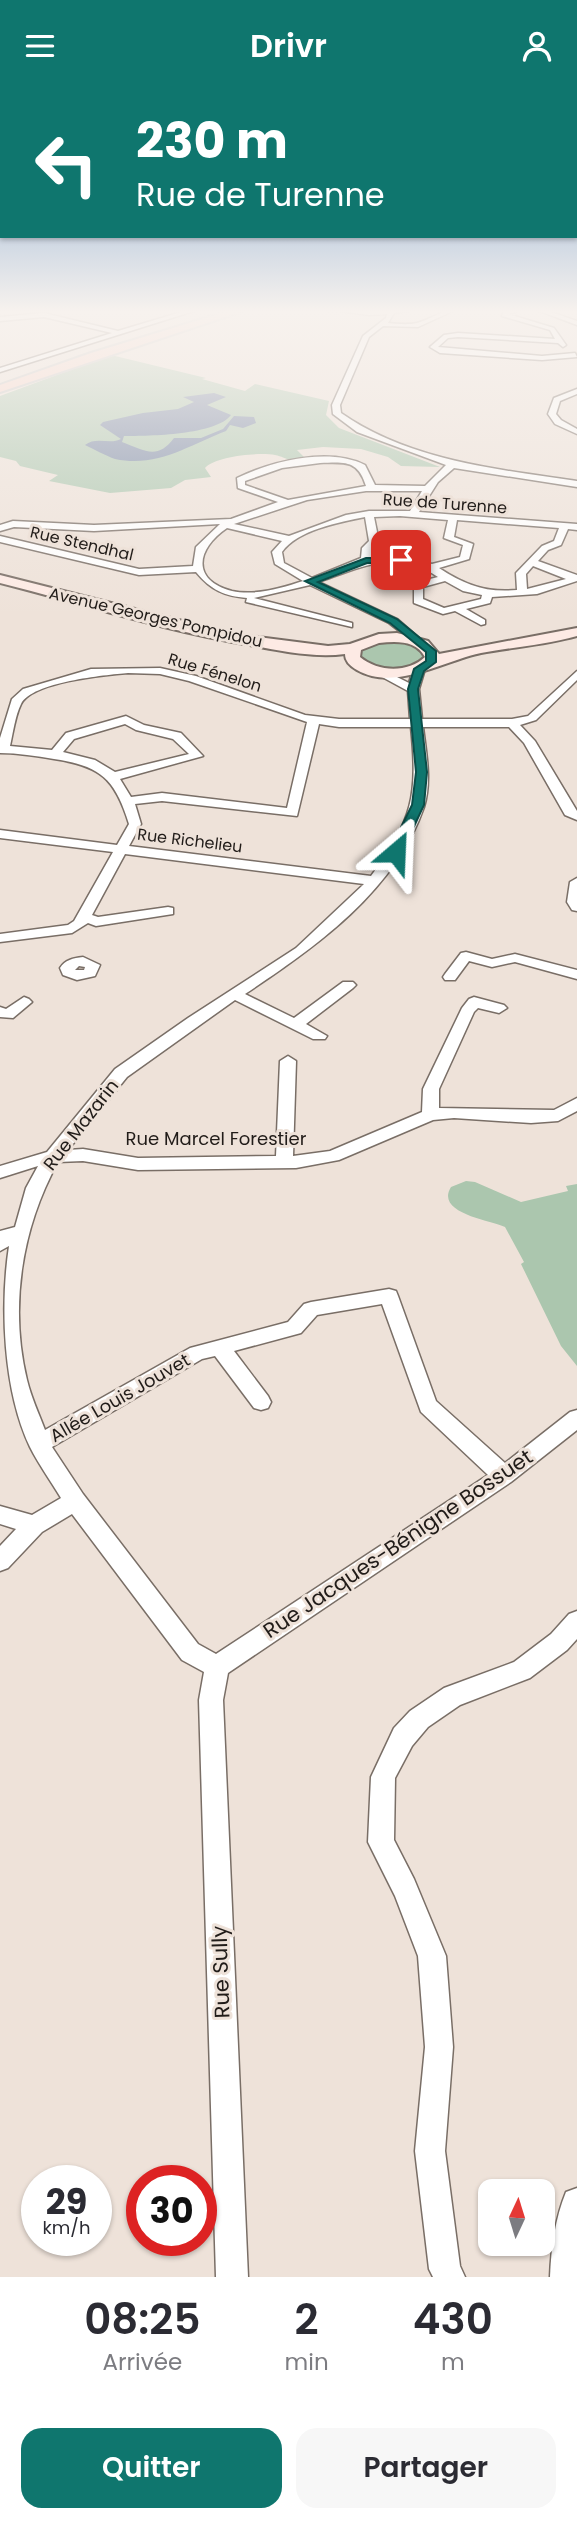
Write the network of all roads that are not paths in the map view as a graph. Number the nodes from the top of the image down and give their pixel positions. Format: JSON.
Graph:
{"nodes":[{"id":1,"x":337,"y":412,"type":"edge"},
{"id":2,"x":553,"y":412,"type":"edge"},
{"id":3,"x":577,"y":432,"type":"edge"},
{"id":4,"x":453,"y":465,"type":"junction"},
{"id":5,"x":577,"y":484,"type":"edge"},
{"id":6,"x":372,"y":487,"type":"junction"},
{"id":7,"x":428,"y":489,"type":"junction"},
{"id":8,"x":286,"y":502,"type":"junction"},
{"id":9,"x":369,"y":514,"type":"junction"},
{"id":10,"x":413,"y":514,"type":"junction"},
{"id":11,"x":453,"y":518,"type":"junction"},
{"id":12,"x":0,"y":519,"type":"edge"},
{"id":13,"x":228,"y":523,"type":"junction"},
{"id":14,"x":12,"y":524,"type":"junction"},
{"id":15,"x":564,"y":527,"type":"junction"},
{"id":16,"x":577,"y":527,"type":"edge"},
{"id":17,"x":0,"y":528,"type":"edge"},
{"id":18,"x":0,"y":539,"type":"edge"},
{"id":19,"x":289,"y":539,"type":"junction"},
{"id":20,"x":366,"y":561,"type":"junction"},
{"id":21,"x":532,"y":562,"type":"junction"},
{"id":22,"x":429,"y":568,"type":"junction"},
{"id":23,"x":199,"y":569,"type":"junction"},
{"id":24,"x":445,"y":578,"type":"junction"},
{"id":25,"x":576,"y":578,"type":"edge"},
{"id":26,"x":0,"y":579,"type":"edge"},
{"id":27,"x":310,"y":581,"type":"junction"},
{"id":28,"x":487,"y":592,"type":"junction"},
{"id":29,"x":522,"y":593,"type":"junction"},
{"id":30,"x":244,"y":595,"type":"junction"},
{"id":31,"x":457,"y":608,"type":"junction"},
{"id":32,"x":380,"y":615,"type":"junction"},
{"id":33,"x":481,"y":622,"type":"dead end"},
{"id":34,"x":348,"y":625,"type":"dead end"},
{"id":35,"x":135,"y":631,"type":"dead end"},
{"id":36,"x":577,"y":632,"type":"edge"},
{"id":37,"x":376,"y":639,"type":"junction"},
{"id":38,"x":355,"y":655,"type":"junction"},
{"id":39,"x":423,"y":655,"type":"junction"},
{"id":40,"x":379,"y":672,"type":"junction"},
{"id":41,"x":577,"y":674,"type":"edge"},
{"id":42,"x":413,"y":689,"type":"junction"},
{"id":43,"x":314,"y":719,"type":"junction"},
{"id":44,"x":417,"y":723,"type":"junction"},
{"id":45,"x":512,"y":723,"type":"junction"},
{"id":46,"x":1,"y":749,"type":"edge"},
{"id":47,"x":54,"y":755,"type":"junction"},
{"id":48,"x":112,"y":777,"type":"junction"},
{"id":49,"x":127,"y":801,"type":"junction"},
{"id":50,"x":577,"y":816,"type":"edge"},
{"id":51,"x":0,"y":834,"type":"edge"},
{"id":52,"x":120,"y":848,"type":"junction"},
{"id":53,"x":374,"y":881,"type":"junction"},
{"id":54,"x":577,"y":882,"type":"edge"},
{"id":55,"x":577,"y":907,"type":"edge"},
{"id":56,"x":168,"y":911,"type":"dead end"},
{"id":57,"x":84,"y":916,"type":"junction"},
{"id":58,"x":0,"y":938,"type":"edge"},
{"id":59,"x":577,"y":975,"type":"edge"},
{"id":60,"x":450,"y":977,"type":"dead end"},
{"id":61,"x":348,"y":985,"type":"dead end"},
{"id":62,"x":234,"y":994,"type":"junction"},
{"id":63,"x":24,"y":1002,"type":"dead end"},
{"id":64,"x":499,"y":1008,"type":"dead end"},
{"id":65,"x":3,"y":1016,"type":"edge"},
{"id":66,"x":296,"y":1024,"type":"junction"},
{"id":67,"x":319,"y":1036,"type":"dead end"},
{"id":68,"x":288,"y":1061,"type":"dead end"},
{"id":69,"x":577,"y":1103,"type":"edge"},
{"id":70,"x":430,"y":1115,"type":"junction"},
{"id":71,"x":53,"y":1156,"type":"junction"},
{"id":72,"x":284,"y":1162,"type":"junction"},
{"id":73,"x":0,"y":1172,"type":"edge"},
{"id":74,"x":20,"y":1232,"type":"junction"},
{"id":75,"x":0,"y":1244,"type":"edge"},
{"id":76,"x":219,"y":1346,"type":"junction"},
{"id":77,"x":261,"y":1402,"type":"dead end"},
{"id":78,"x":577,"y":1418,"type":"edge"},
{"id":79,"x":39,"y":1444,"type":"junction"},
{"id":80,"x":504,"y":1476,"type":"junction"},
{"id":81,"x":75,"y":1501,"type":"junction"},
{"id":82,"x":0,"y":1515,"type":"edge"},
{"id":83,"x":34,"y":1525,"type":"junction"},
{"id":84,"x":0,"y":1561,"type":"edge"},
{"id":85,"x":577,"y":1622,"type":"edge"},
{"id":86,"x":217,"y":1667,"type":"junction"},
{"id":87,"x":577,"y":2203,"type":"edge"},
{"id":88,"x":232,"y":2277,"type":"edge"},
{"id":89,"x":449,"y":2277,"type":"edge"},
{"id":90,"x":566,"y":2277,"type":"edge"}],
"edges":[{"from":1,"to":4,"type":"street"},
{"from":2,"to":3,"type":"street"},
{"from":4,"to":5,"type":"street"},
{"from":4,"to":7,"type":"street"},
{"from":6,"to":7,"type":"street"},
{"from":6,"to":8,"type":"street"},
{"from":6,"to":8,"type":"street"},
{"from":7,"to":10,"type":"street"},
{"from":8,"to":13,"type":"street"},
{"from":9,"to":10,"type":"street","name":"Rue de Turenne"},
{"from":9,"to":19,"type":"street","name":"Rue de Turenne"},
{"from":9,"to":20,"type":"street"},
{"from":10,"to":11,"type":"street","name":"Rue de Turenne"},
{"from":11,"to":15,"type":"street","name":"Rue de Turenne"},
{"from":11,"to":22,"type":"street"},
{"from":12,"to":14,"type":"street"},
{"from":13,"to":14,"type":"street"},
{"from":13,"to":19,"type":"street"},
{"from":13,"to":23,"type":"street"},
{"from":14,"to":17,"type":"street"},
{"from":15,"to":16,"type":"street","name":"Rue de Turenne"},
{"from":15,"to":21,"type":"street"},
{"from":18,"to":23,"type":"street","name":"Rue Stendhal"},
{"from":19,"to":27,"type":"street"},
{"from":20,"to":22,"type":"street"},
{"from":20,"to":27,"type":"street"},
{"from":21,"to":25,"type":"street"},
{"from":21,"to":29,"type":"street"},
{"from":22,"to":24,"type":"street"},
{"from":23,"to":30,"type":"street"},
{"from":24,"to":28,"type":"street"},
{"from":24,"to":31,"type":"street"},
{"from":25,"to":29,"type":"street"},
{"from":26,"to":38,"type":"main road","name":"Avenue Georges Pompidou"},
{"from":27,"to":30,"type":"street"},
{"from":27,"to":32,"type":"street"},
{"from":28,"to":29,"type":"street"},
{"from":28,"to":31,"type":"street"},
{"from":30,"to":34,"type":"street"},
{"from":31,"to":33,"type":"street"},
{"from":32,"to":37,"type":"street"},
{"from":32,"to":39,"type":"street"},
{"from":35,"to":38,"type":"main road","name":"Avenue Georges Pompidou"},
{"from":36,"to":39,"type":"main road"},
{"from":37,"to":38,"type":"main road"},
{"from":37,"to":39,"type":"main road"},
{"from":38,"to":40,"type":"main road"},
{"from":39,"to":40,"type":"main road"},
{"from":39,"to":42,"type":"street","name":"Rue Mazarin"},
{"from":40,"to":42,"type":"street"},
{"from":41,"to":45,"type":"street"},
{"from":42,"to":44,"type":"street","name":"Rue Mazarin"},
{"from":43,"to":44,"type":"street","name":"Rue Fénelon"},
{"from":43,"to":46,"type":"street","name":"Rue Fénelon"},
{"from":43,"to":49,"type":"street"},
{"from":44,"to":45,"type":"street","name":"Rue Fénelon"},
{"from":44,"to":53,"type":"street","name":"Rue Mazarin"},
{"from":45,"to":50,"type":"street"},
{"from":46,"to":47,"type":"street"},
{"from":47,"to":48,"type":"street"},
{"from":47,"to":48,"type":"street"},
{"from":48,"to":49,"type":"street"},
{"from":49,"to":52,"type":"street"},
{"from":51,"to":52,"type":"street","name":"Rue Richelieu"},
{"from":52,"to":53,"type":"street","name":"Rue Richelieu"},
{"from":52,"to":57,"type":"street"},
{"from":53,"to":62,"type":"street","name":"Rue Mazarin"},
{"from":54,"to":55,"type":"street"},
{"from":56,"to":57,"type":"street"},
{"from":57,"to":58,"type":"street"},
{"from":59,"to":60,"type":"street"},
{"from":61,"to":66,"type":"street"},
{"from":62,"to":66,"type":"street"},
{"from":62,"to":71,"type":"street","name":"Rue Mazarin"},
{"from":63,"to":65,"type":"street"},
{"from":64,"to":70,"type":"street"},
{"from":66,"to":67,"type":"street"},
{"from":68,"to":72,"type":"street"},
{"from":69,"to":70,"type":"street","name":"Rue Marcel Forestier"},
{"from":70,"to":72,"type":"street","name":"Rue Marcel Forestier"},
{"from":71,"to":72,"type":"street","name":"Rue Marcel Forestier"},
{"from":71,"to":73,"type":"street","name":"Rue Marcel Forestier"},
{"from":71,"to":74,"type":"street","name":"Rue Mazarin"},
{"from":74,"to":75,"type":"street"},
{"from":74,"to":79,"type":"street","name":"Rue Mazarin"},
{"from":76,"to":77,"type":"street"},
{"from":76,"to":79,"type":"street","name":"Allée Louis Jouvet"},
{"from":76,"to":80,"type":"street","name":"Allée Louis Jouvet"},
{"from":78,"to":80,"type":"street","name":"Rue Jacques-Bénigne Bossuet"},
{"from":79,"to":81,"type":"street","name":"Rue Mazarin"},
{"from":80,"to":86,"type":"street","name":"Rue Jacques-Bénigne Bossuet"},
{"from":81,"to":83,"type":"street"},
{"from":81,"to":86,"type":"street","name":"Rue Mazarin"},
{"from":82,"to":83,"type":"street"},
{"from":83,"to":84,"type":"street"},
{"from":85,"to":89,"type":"street"},
{"from":86,"to":88,"type":"street","name":"Rue Sully"},
{"from":87,"to":90,"type":"street"}]}
